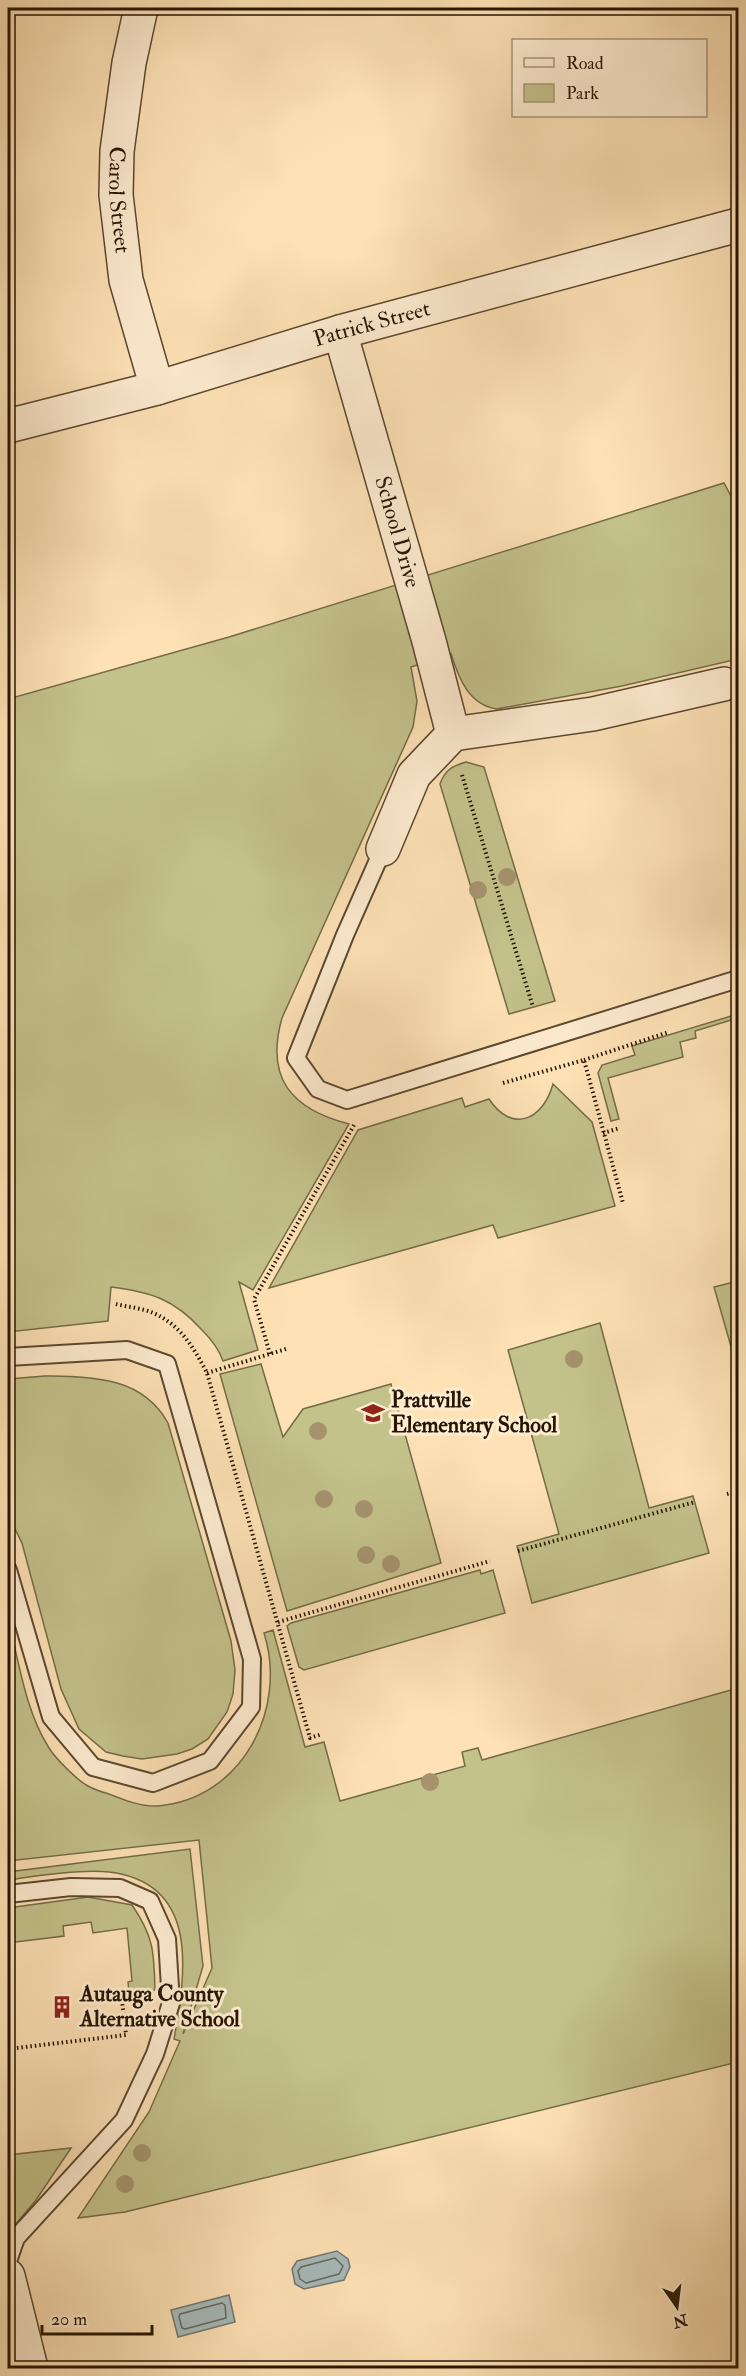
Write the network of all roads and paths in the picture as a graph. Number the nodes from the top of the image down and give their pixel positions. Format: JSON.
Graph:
{"nodes":[{"id":1,"x":141,"y":8,"type":"edge"},
{"id":2,"x":738,"y":225,"type":"edge"},
{"id":3,"x":340,"y":332,"type":"junction"},
{"id":4,"x":157,"y":388,"type":"junction"},
{"id":5,"x":8,"y":426,"type":"edge"},
{"id":6,"x":724,"y":684,"type":"dead end"},
{"id":7,"x":453,"y":734,"type":"junction"},
{"id":8,"x":460,"y":768,"type":"dead end"},
{"id":9,"x":383,"y":849,"type":"joint"},
{"id":10,"x":738,"y":979,"type":"edge"},
{"id":11,"x":534,"y":1007,"type":"dead end"},
{"id":12,"x":671,"y":1031,"type":"dead end"},
{"id":13,"x":584,"y":1060,"type":"junction"},
{"id":14,"x":497,"y":1085,"type":"dead end"},
{"id":15,"x":365,"y":1122,"type":"dead end"},
{"id":16,"x":621,"y":1128,"type":"dead end"},
{"id":17,"x":603,"y":1133,"type":"junction"},
{"id":18,"x":623,"y":1203,"type":"dead end"},
{"id":19,"x":286,"y":1349,"type":"dead end"},
{"id":20,"x":270,"y":1354,"type":"junction"},
{"id":21,"x":8,"y":1357,"type":"edge"},
{"id":22,"x":207,"y":1372,"type":"dead end"},
{"id":23,"x":738,"y":1491,"type":"edge"},
{"id":24,"x":727,"y":1494,"type":"dead end"},
{"id":25,"x":695,"y":1502,"type":"dead end"},
{"id":26,"x":518,"y":1551,"type":"dead end"},
{"id":27,"x":490,"y":1561,"type":"dead end"},
{"id":28,"x":8,"y":1570,"type":"edge"},
{"id":29,"x":278,"y":1622,"type":"dead end"},
{"id":30,"x":8,"y":1893,"type":"edge"},
{"id":31,"x":171,"y":1997,"type":"junction"},
{"id":32,"x":8,"y":2049,"type":"edge"},
{"id":33,"x":8,"y":2261,"type":"edge"},
{"id":34,"x":8,"y":2276,"type":"edge"},
{"id":35,"x":31,"y":2368,"type":"edge"}],
"edges":[{"from":1,"to":4,"type":"street","name":"Carol Street"},
{"from":2,"to":3,"type":"street","name":"Patrick Street"},
{"from":3,"to":4,"type":"street","name":"Patrick Street"},
{"from":3,"to":7,"type":"street","name":"School Drive"},
{"from":4,"to":5,"type":"street","name":"Patrick Street"},
{"from":6,"to":7,"type":"street"},
{"from":7,"to":9,"type":"street"},
{"from":8,"to":11,"type":"path"},
{"from":9,"to":10,"type":"lane"},
{"from":12,"to":13,"type":"path"},
{"from":13,"to":14,"type":"path"},
{"from":13,"to":17,"type":"path"},
{"from":15,"to":20,"type":"path"},
{"from":16,"to":17,"type":"path"},
{"from":17,"to":18,"type":"path"},
{"from":19,"to":20,"type":"path"},
{"from":20,"to":22,"type":"path"},
{"from":21,"to":28,"type":"lane"},
{"from":23,"to":24,"type":"path"},
{"from":25,"to":26,"type":"path"},
{"from":27,"to":29,"type":"path"},
{"from":30,"to":31,"type":"lane"},
{"from":31,"to":32,"type":"path"},
{"from":31,"to":33,"type":"lane"},
{"from":34,"to":35,"type":"street"}]}
